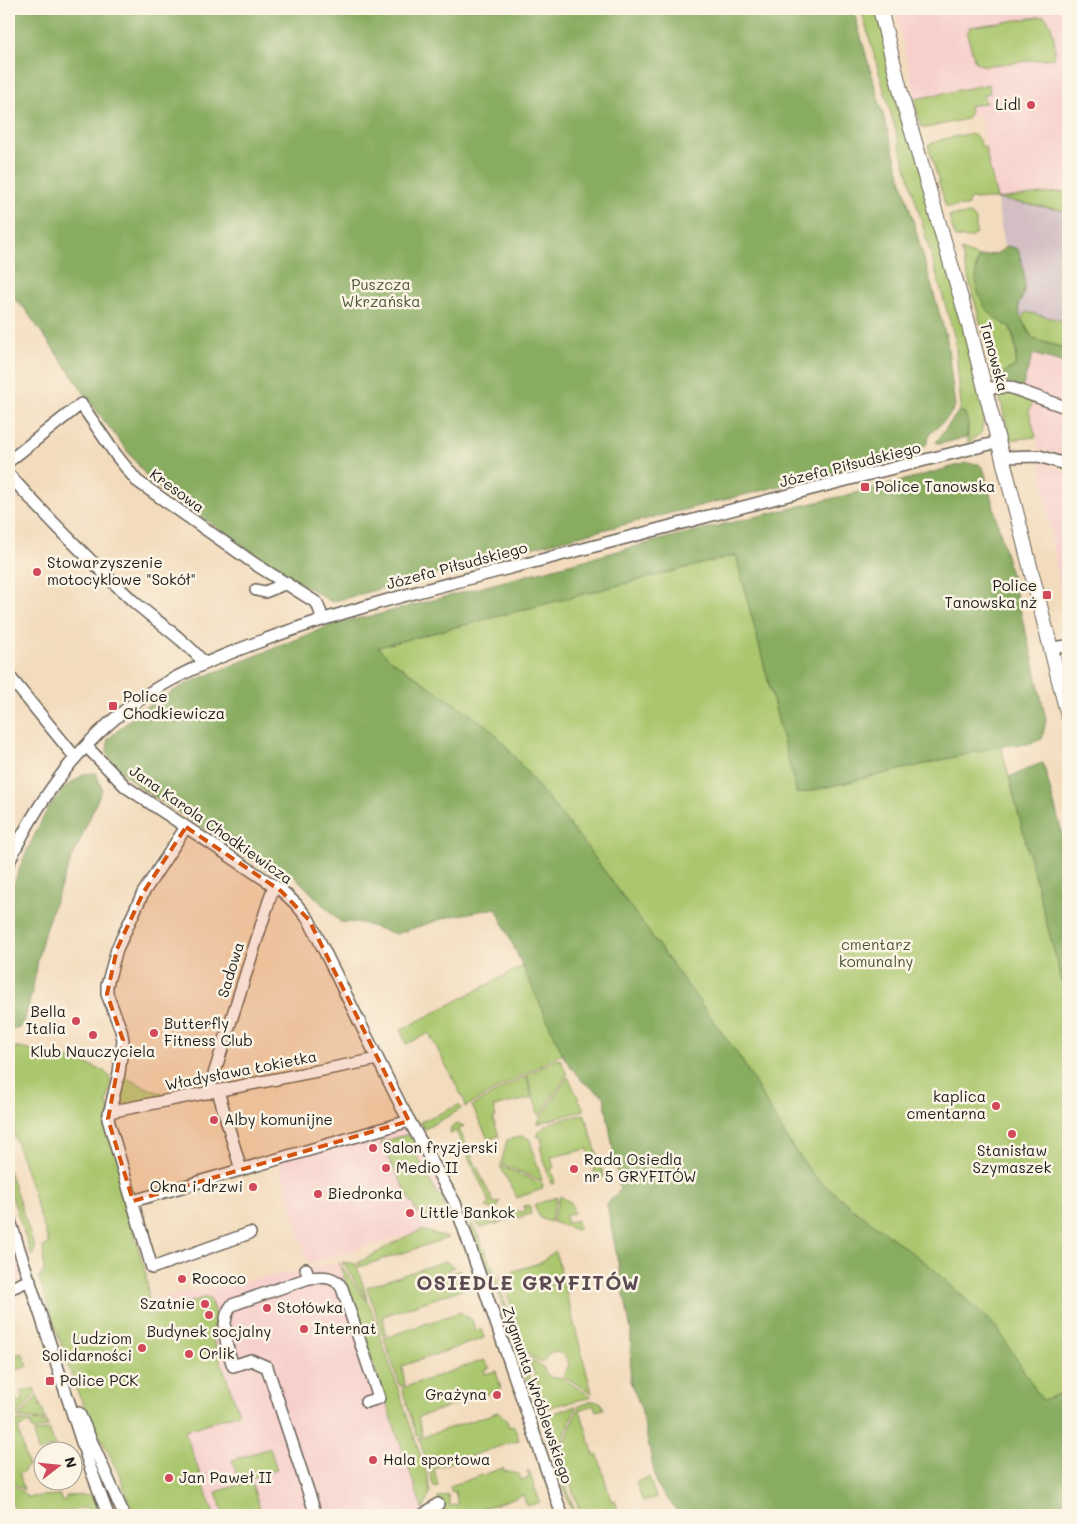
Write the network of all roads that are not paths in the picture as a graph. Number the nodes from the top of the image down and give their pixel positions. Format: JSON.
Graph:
{"nodes":[{"id":1,"x":880,"y":9,"type":"edge"},
{"id":2,"x":985,"y":388,"type":"junction"},
{"id":3,"x":1068,"y":408,"type":"edge"},
{"id":4,"x":999,"y":442,"type":"junction"},
{"id":5,"x":1003,"y":457,"type":"junction"},
{"id":6,"x":9,"y":461,"type":"edge"},
{"id":7,"x":1068,"y":465,"type":"edge"},
{"id":8,"x":9,"y":475,"type":"edge"},
{"id":9,"x":287,"y":583,"type":"junction"},
{"id":10,"x":256,"y":590,"type":"dead end"},
{"id":11,"x":323,"y":619,"type":"junction"},
{"id":12,"x":1068,"y":646,"type":"edge"},
{"id":13,"x":1050,"y":648,"type":"junction"},
{"id":14,"x":204,"y":664,"type":"junction"},
{"id":15,"x":9,"y":676,"type":"edge"},
{"id":16,"x":1068,"y":716,"type":"edge"},
{"id":17,"x":86,"y":746,"type":"junction"},
{"id":18,"x":75,"y":757,"type":"junction"},
{"id":19,"x":186,"y":827,"type":"junction"},
{"id":20,"x":9,"y":862,"type":"edge"},
{"id":21,"x":274,"y":886,"type":"junction"},
{"id":22,"x":378,"y":1059,"type":"junction"},
{"id":23,"x":213,"y":1092,"type":"junction"},
{"id":24,"x":109,"y":1112,"type":"junction"},
{"id":25,"x":409,"y":1121,"type":"junction"},
{"id":26,"x":241,"y":1170,"type":"junction"},
{"id":27,"x":133,"y":1201,"type":"junction"},
{"id":28,"x":9,"y":1218,"type":"edge"},
{"id":29,"x":250,"y":1233,"type":"dead end"},
{"id":30,"x":30,"y":1280,"type":"junction"},
{"id":31,"x":9,"y":1289,"type":"edge"},
{"id":32,"x":62,"y":1375,"type":"junction"},
{"id":33,"x":366,"y":1402,"type":"dead end"},
{"id":34,"x":438,"y":1504,"type":"dead end"},
{"id":35,"x":108,"y":1515,"type":"edge"},
{"id":36,"x":124,"y":1515,"type":"edge"},
{"id":37,"x":316,"y":1515,"type":"edge"},
{"id":38,"x":423,"y":1515,"type":"edge"},
{"id":39,"x":562,"y":1515,"type":"edge"}],
"edges":[{"from":1,"to":2,"type":"main road","name":"Tanowska"},
{"from":2,"to":3,"type":"street"},
{"from":2,"to":4,"type":"main road","name":"Tanowska"},
{"from":4,"to":5,"type":"main road","name":"Tanowska"},
{"from":4,"to":11,"type":"street","name":"Józefa Piłsudskiego"},
{"from":5,"to":7,"type":"street"},
{"from":5,"to":13,"type":"main road","name":"Tanowska"},
{"from":6,"to":9,"type":"street","name":"Kresowa"},
{"from":8,"to":14,"type":"street"},
{"from":9,"to":10,"type":"street"},
{"from":9,"to":11,"type":"street","name":"Kresowa"},
{"from":11,"to":14,"type":"street","name":"Józefa Piłsudskiego"},
{"from":12,"to":13,"type":"street"},
{"from":13,"to":16,"type":"main road","name":"Tanowska"},
{"from":14,"to":17,"type":"street","name":"Józefa Piłsudskiego"},
{"from":15,"to":18,"type":"street"},
{"from":17,"to":18,"type":"street","name":"Józefa Piłsudskiego"},
{"from":17,"to":19,"type":"street","name":"Jana Karola Chodkiewicza"},
{"from":18,"to":20,"type":"street","name":"Józefa Piłsudskiego"},
{"from":19,"to":21,"type":"street","name":"Jana Karola Chodkiewicza"},
{"from":19,"to":24,"type":"street"},
{"from":21,"to":22,"type":"street","name":"Jana Karola Chodkiewicza"},
{"from":21,"to":23,"type":"street","name":"Sadowa"},
{"from":22,"to":23,"type":"street","name":"Władysława Łokietka"},
{"from":22,"to":25,"type":"street","name":"Jana Karola Chodkiewicza"},
{"from":23,"to":24,"type":"street","name":"Władysława Łokietka"},
{"from":23,"to":26,"type":"street"},
{"from":24,"to":27,"type":"street"},
{"from":25,"to":26,"type":"street"},
{"from":25,"to":39,"type":"street","name":"Zygmunta Wróblewskiego"},
{"from":26,"to":27,"type":"street"},
{"from":27,"to":29,"type":"street"},
{"from":28,"to":30,"type":"street"},
{"from":30,"to":31,"type":"street"},
{"from":30,"to":32,"type":"street"},
{"from":32,"to":35,"type":"street"},
{"from":32,"to":36,"type":"street"},
{"from":33,"to":37,"type":"street"},
{"from":34,"to":38,"type":"street"}]}
